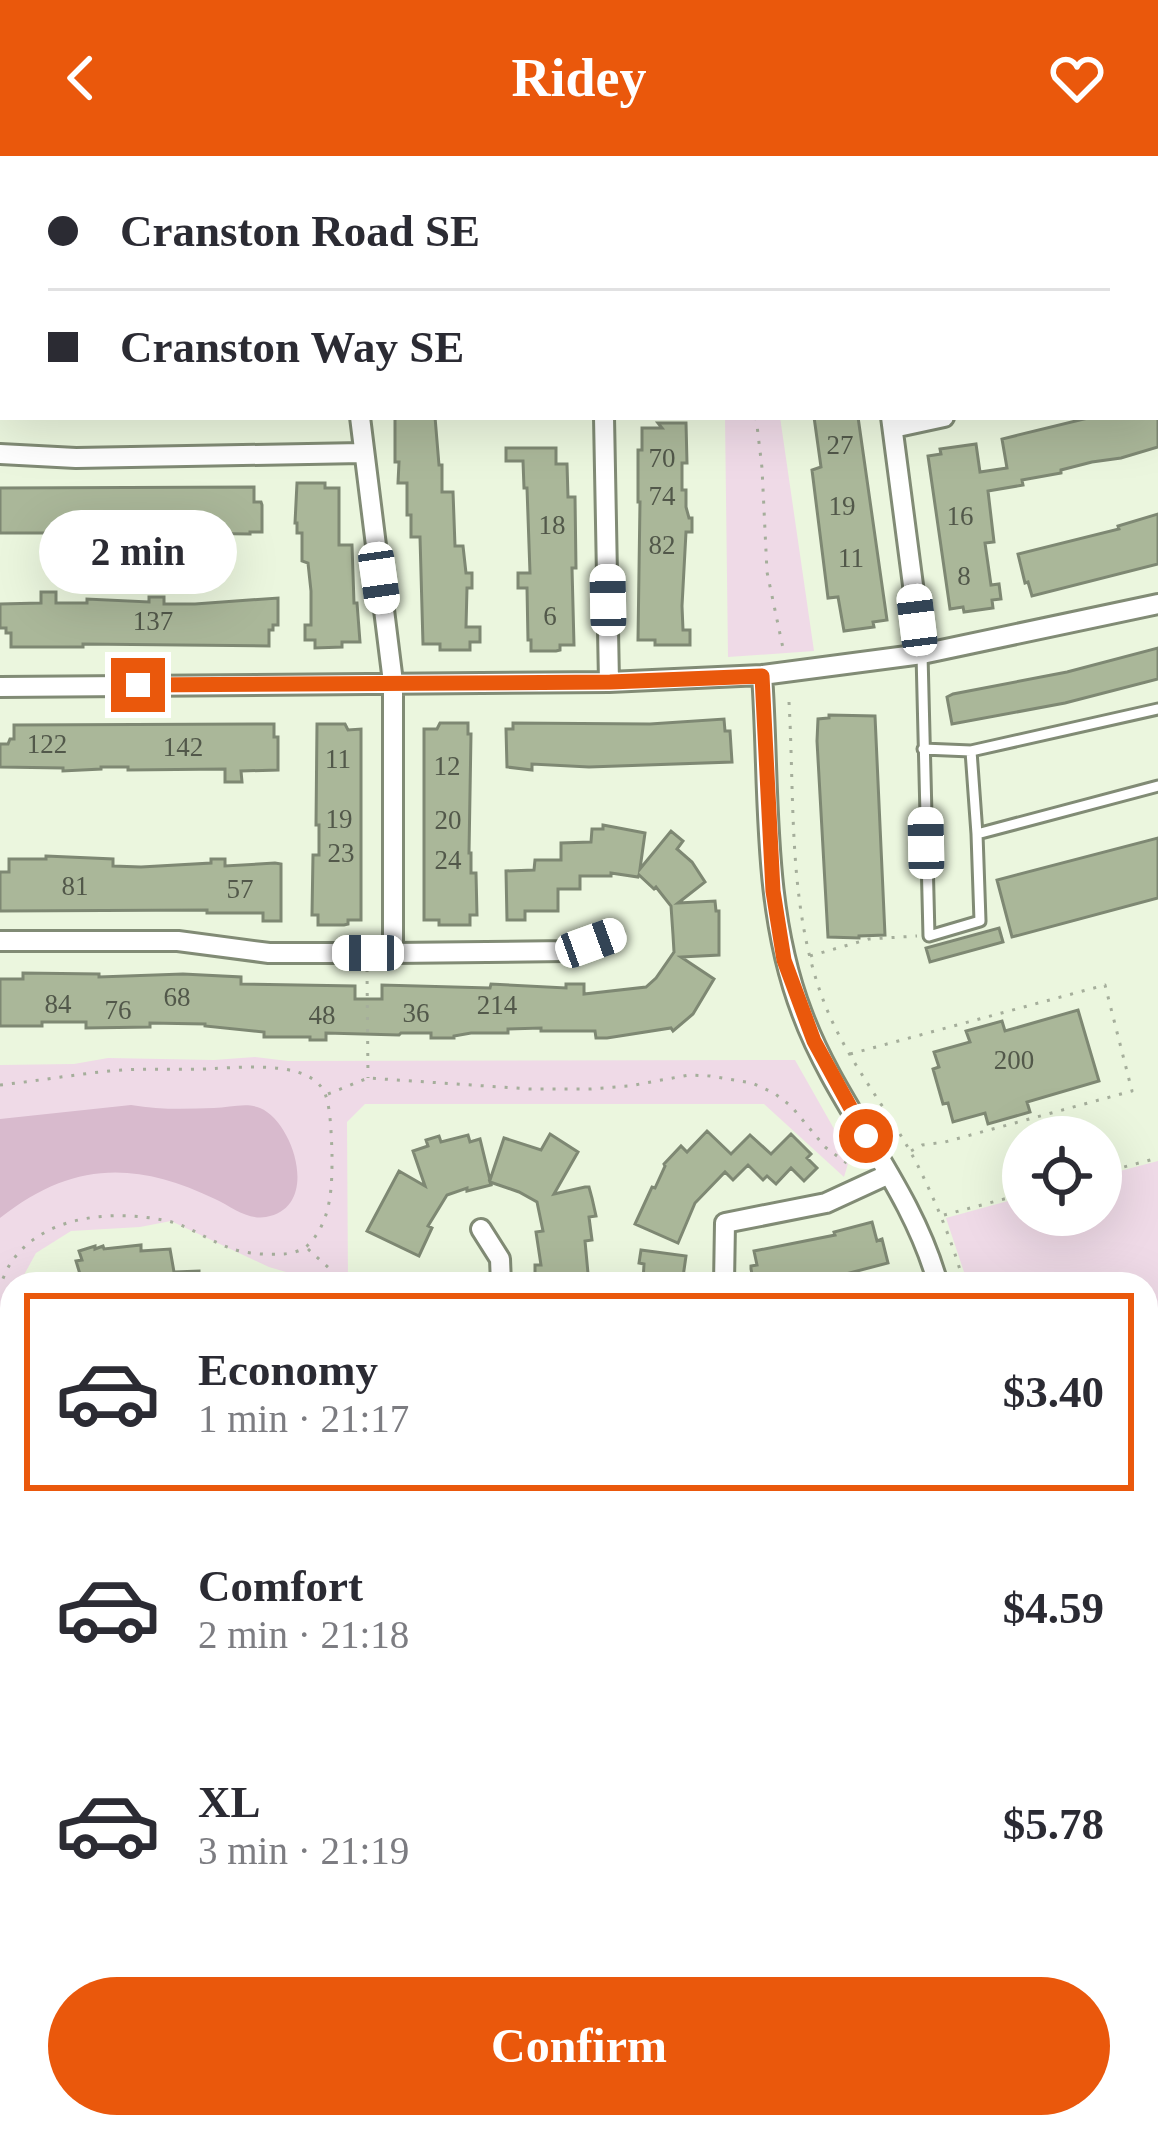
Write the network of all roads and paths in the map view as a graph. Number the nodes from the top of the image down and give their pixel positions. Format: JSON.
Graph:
{"nodes":[{"id":1,"x":359,"y":420,"type":"edge"},
{"id":2,"x":604,"y":420,"type":"edge"},
{"id":3,"x":756,"y":420,"type":"edge"},
{"id":4,"x":892,"y":422,"type":"edge"},
{"id":5,"x":362,"y":453,"type":"junction"},
{"id":6,"x":0,"y":454,"type":"edge"},
{"id":7,"x":1158,"y":604,"type":"edge"},
{"id":8,"x":922,"y":654,"type":"junction"},
{"id":9,"x":784,"y":657,"type":"dead end"},
{"id":10,"x":762,"y":676,"type":"junction"},
{"id":11,"x":393,"y":682,"type":"junction"},
{"id":12,"x":610,"y":682,"type":"junction"},
{"id":13,"x":0,"y":687,"type":"edge"},
{"id":14,"x":789,"y":702,"type":"dead end"},
{"id":15,"x":1158,"y":709,"type":"edge"},
{"id":16,"x":923,"y":749,"type":"junction"},
{"id":17,"x":971,"y":751,"type":"junction"},
{"id":18,"x":1158,"y":786,"type":"edge"},
{"id":19,"x":977,"y":834,"type":"junction"},
{"id":20,"x":614,"y":934,"type":"dead end"},
{"id":21,"x":929,"y":936,"type":"junction"},
{"id":22,"x":0,"y":941,"type":"edge"},
{"id":23,"x":393,"y":953,"type":"junction"},
{"id":24,"x":808,"y":957,"type":"junction"},
{"id":25,"x":368,"y":968,"type":"dead end"},
{"id":26,"x":850,"y":1054,"type":"junction"},
{"id":27,"x":368,"y":1078,"type":"junction"},
{"id":28,"x":0,"y":1085,"type":"edge"},
{"id":29,"x":325,"y":1096,"type":"junction"},
{"id":30,"x":909,"y":1151,"type":"junction"},
{"id":31,"x":1158,"y":1158,"type":"edge"},
{"id":32,"x":852,"y":1167,"type":"dead end"},
{"id":33,"x":1122,"y":1167,"type":"edge"},
{"id":34,"x":889,"y":1174,"type":"junction"},
{"id":35,"x":1002,"y":1200,"type":"edge"},
{"id":36,"x":940,"y":1216,"type":"junction"},
{"id":37,"x":481,"y":1229,"type":"dead end"},
{"id":38,"x":307,"y":1248,"type":"junction"},
{"id":39,"x":7,"y":1272,"type":"edge"},
{"id":40,"x":333,"y":1272,"type":"edge"},
{"id":41,"x":501,"y":1272,"type":"edge"},
{"id":42,"x":724,"y":1272,"type":"edge"},
{"id":43,"x":934,"y":1272,"type":"edge"},
{"id":44,"x":960,"y":1272,"type":"edge"}],
"edges":[{"from":1,"to":5,"type":"street"},
{"from":2,"to":12,"type":"street"},
{"from":3,"to":9,"type":"path"},
{"from":4,"to":8,"type":"street"},
{"from":5,"to":6,"type":"street"},
{"from":5,"to":11,"type":"street"},
{"from":7,"to":8,"type":"street"},
{"from":8,"to":10,"type":"street"},
{"from":8,"to":16,"type":"lane"},
{"from":10,"to":12,"type":"street"},
{"from":10,"to":34,"type":"street"},
{"from":11,"to":12,"type":"street"},
{"from":11,"to":13,"type":"street"},
{"from":11,"to":23,"type":"street"},
{"from":14,"to":24,"type":"path"},
{"from":15,"to":17,"type":"lane"},
{"from":16,"to":17,"type":"lane"},
{"from":16,"to":21,"type":"lane"},
{"from":17,"to":19,"type":"lane"},
{"from":18,"to":19,"type":"lane"},
{"from":19,"to":21,"type":"lane"},
{"from":20,"to":23,"type":"street"},
{"from":21,"to":24,"type":"path"},
{"from":22,"to":23,"type":"street"},
{"from":24,"to":26,"type":"path"},
{"from":25,"to":27,"type":"path"},
{"from":26,"to":30,"type":"path"},
{"from":26,"to":30,"type":"path"},
{"from":27,"to":29,"type":"path"},
{"from":27,"to":32,"type":"path"},
{"from":28,"to":29,"type":"path"},
{"from":29,"to":38,"type":"path"},
{"from":30,"to":36,"type":"path"},
{"from":31,"to":33,"type":"path"},
{"from":34,"to":42,"type":"street"},
{"from":34,"to":43,"type":"street"},
{"from":35,"to":36,"type":"path"},
{"from":36,"to":44,"type":"path"},
{"from":37,"to":41,"type":"street"},
{"from":38,"to":39,"type":"path"},
{"from":38,"to":40,"type":"path"}]}
